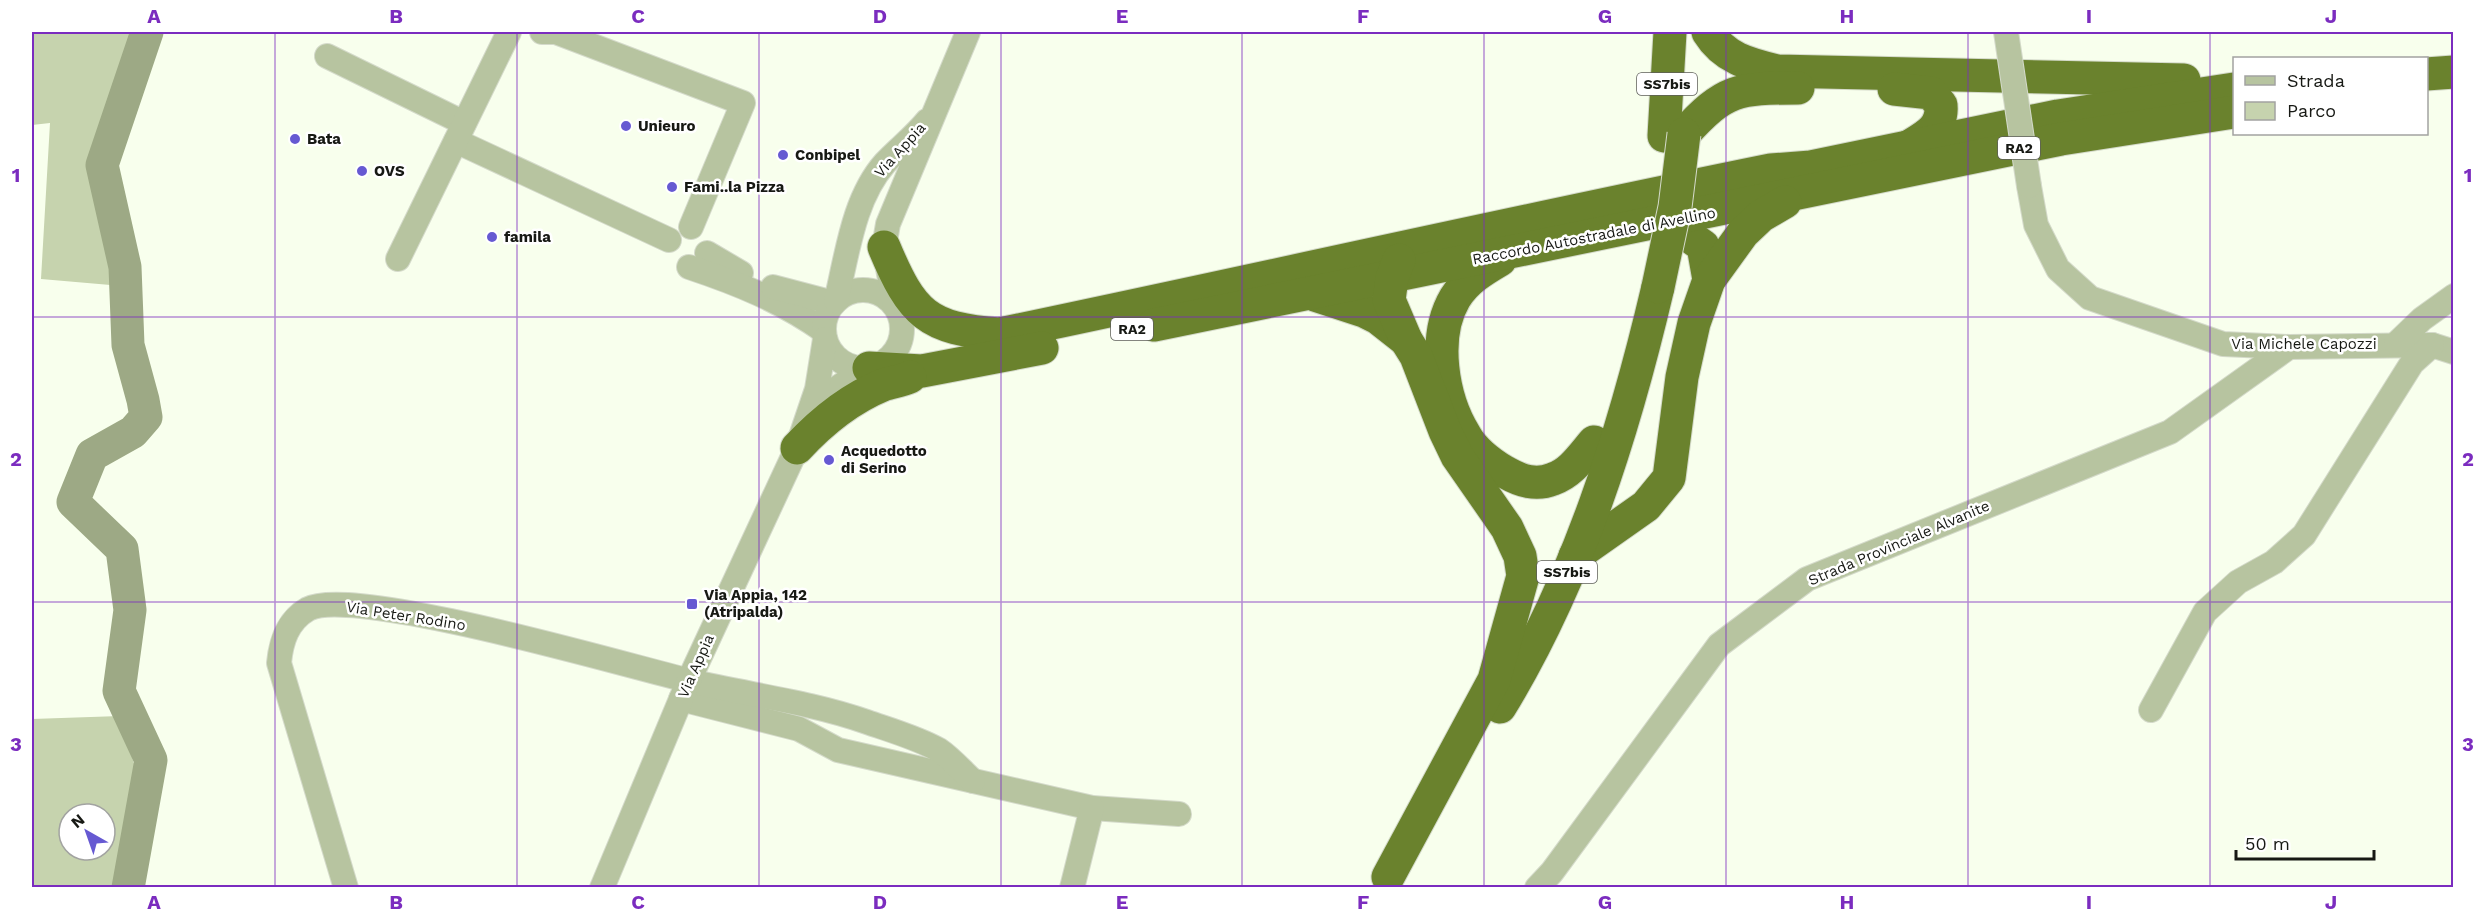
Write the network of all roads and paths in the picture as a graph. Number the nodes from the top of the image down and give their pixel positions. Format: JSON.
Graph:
{"nodes":[{"id":1,"x":509,"y":32,"type":"edge"},
{"id":2,"x":542,"y":32,"type":"edge"},
{"id":3,"x":968,"y":32,"type":"edge"},
{"id":4,"x":1670,"y":32,"type":"edge"},
{"id":5,"x":1691,"y":32,"type":"edge"},
{"id":6,"x":1708,"y":32,"type":"edge"},
{"id":7,"x":2006,"y":32,"type":"edge"},
{"id":8,"x":327,"y":57,"type":"dead end"},
{"id":9,"x":2454,"y":72,"type":"edge"},
{"id":10,"x":2428,"y":74,"type":"edge"},
{"id":11,"x":2454,"y":95,"type":"edge"},
{"id":12,"x":2233,"y":96,"type":"edge"},
{"id":13,"x":2233,"y":96,"type":"edge"},
{"id":14,"x":2233,"y":96,"type":"edge"},
{"id":15,"x":2428,"y":96,"type":"edge"},
{"id":16,"x":939,"y":105,"type":"junction"},
{"id":17,"x":460,"y":132,"type":"junction"},
{"id":18,"x":1674,"y":135,"type":"junction"},
{"id":19,"x":1906,"y":148,"type":"junction"},
{"id":20,"x":1806,"y":192,"type":"junction"},
{"id":21,"x":1599,"y":205,"type":"junction"},
{"id":22,"x":1660,"y":223,"type":"junction"},
{"id":23,"x":691,"y":227,"type":"junction"},
{"id":24,"x":669,"y":240,"type":"junction"},
{"id":25,"x":884,"y":247,"type":"junction"},
{"id":26,"x":1513,"y":252,"type":"junction"},
{"id":27,"x":398,"y":258,"type":"dead end"},
{"id":28,"x":698,"y":260,"type":"junction"},
{"id":29,"x":1392,"y":278,"type":"junction"},
{"id":30,"x":1709,"y":280,"type":"junction"},
{"id":31,"x":1311,"y":293,"type":"junction"},
{"id":32,"x":2454,"y":296,"type":"edge"},
{"id":33,"x":835,"y":302,"type":"junction"},
{"id":34,"x":897,"y":309,"type":"junction"},
{"id":35,"x":1000,"y":334,"type":"junction"},
{"id":36,"x":824,"y":335,"type":"junction"},
{"id":37,"x":1406,"y":340,"type":"junction"},
{"id":38,"x":2396,"y":344,"type":"junction"},
{"id":39,"x":2289,"y":347,"type":"junction"},
{"id":40,"x":2443,"y":348,"type":"edge"},
{"id":41,"x":867,"y":368,"type":"junction"},
{"id":42,"x":922,"y":371,"type":"junction"},
{"id":43,"x":810,"y":414,"type":"junction"},
{"id":44,"x":797,"y":448,"type":"junction"},
{"id":45,"x":1600,"y":457,"type":"junction"},
{"id":46,"x":1671,"y":457,"type":"junction"},
{"id":47,"x":1575,"y":556,"type":"junction"},
{"id":48,"x":1502,"y":685,"type":"junction"},
{"id":49,"x":685,"y":690,"type":"junction"},
{"id":50,"x":812,"y":708,"type":"junction"},
{"id":51,"x":2151,"y":710,"type":"dead end"},
{"id":52,"x":809,"y":732,"type":"junction"},
{"id":53,"x":973,"y":781,"type":"junction"},
{"id":54,"x":1092,"y":808,"type":"junction"},
{"id":55,"x":1179,"y":814,"type":"dead end"},
{"id":56,"x":346,"y":888,"type":"edge"},
{"id":57,"x":602,"y":888,"type":"edge"},
{"id":58,"x":1072,"y":888,"type":"edge"},
{"id":59,"x":1537,"y":888,"type":"edge"}],
"edges":[{"from":1,"to":17,"type":"street"},
{"from":2,"to":23,"type":"street"},
{"from":3,"to":16,"type":"street","name":"Via Appia"},
{"from":4,"to":18,"type":"highway","number":"SS7bis"},
{"from":5,"to":18,"type":"highway","number":"SS7bis"},
{"from":6,"to":12,"type":"highway"},
{"from":7,"to":39,"type":"street","name":"Via Michele Capozzi","bridge":true},
{"from":8,"to":17,"type":"street"},
{"from":9,"to":10,"type":"highway"},
{"from":11,"to":15,"type":"highway"},
{"from":13,"to":19,"type":"highway","name":"Raccordo Autostradale di Avellino","number":"RA2"},
{"from":14,"to":20,"type":"highway","name":"Raccordo Autostradale di Avellino","number":"RA2"},
{"from":16,"to":25,"type":"street","name":"Via Appia"},
{"from":16,"to":33,"type":"street","name":"Via Appia"},
{"from":17,"to":24,"type":"street"},
{"from":17,"to":27,"type":"street"},
{"from":18,"to":19,"type":"highway"},
{"from":18,"to":45,"type":"highway","number":"SS7bis"},
{"from":19,"to":21,"type":"highway","name":"Raccordo Autostradale di Avellino","number":"RA2"},
{"from":20,"to":22,"type":"highway","name":"Raccordo Autostradale di Avellino","number":"RA2"},
{"from":20,"to":30,"type":"highway"},
{"from":21,"to":29,"type":"highway"},
{"from":21,"to":35,"type":"highway","name":"Raccordo Autostradale di Avellino","number":"RA2"},
{"from":22,"to":26,"type":"highway","name":"Raccordo Autostradale di Avellino","number":"RA2"},
{"from":22,"to":30,"type":"highway"},
{"from":23,"to":24,"type":"street"},
{"from":23,"to":28,"type":"street"},
{"from":24,"to":28,"type":"street"},
{"from":25,"to":34,"type":"street","name":"Via Appia"},
{"from":25,"to":35,"type":"highway"},
{"from":26,"to":29,"type":"highway","name":"Raccordo Autostradale di Avellino","number":"RA2"},
{"from":26,"to":45,"type":"highway"},
{"from":28,"to":33,"type":"street"},
{"from":28,"to":36,"type":"street"},
{"from":29,"to":31,"type":"highway","name":"Raccordo Autostradale di Avellino","number":"RA2"},
{"from":29,"to":37,"type":"highway"},
{"from":30,"to":46,"type":"highway"},
{"from":31,"to":37,"type":"highway"},
{"from":31,"to":42,"type":"highway","name":"Raccordo Autostradale di Avellino","number":"RA2"},
{"from":32,"to":38,"type":"street"},
{"from":33,"to":34,"type":"street"},
{"from":33,"to":36,"type":"street","name":"Via Appia"},
{"from":34,"to":35,"type":"highway"},
{"from":34,"to":41,"type":"street","name":"Via Appia"},
{"from":36,"to":41,"type":"street"},
{"from":36,"to":43,"type":"street","name":"Via Appia"},
{"from":37,"to":48,"type":"highway"},
{"from":38,"to":39,"type":"street","name":"Via Michele Capozzi"},
{"from":38,"to":40,"type":"street","name":"Via Michele Capozzi"},
{"from":39,"to":59,"type":"street","name":"Strada Provinciale Alvanite"},
{"from":40,"to":51,"type":"street"},
{"from":41,"to":42,"type":"highway"},
{"from":41,"to":43,"type":"street","name":"Via Appia"},
{"from":42,"to":44,"type":"highway"},
{"from":43,"to":44,"type":"street","name":"Via Appia"},
{"from":44,"to":49,"type":"street","name":"Via Appia"},
{"from":45,"to":46,"type":"highway"},
{"from":45,"to":47,"type":"highway","number":"SS7bis"},
{"from":45,"to":48,"type":"highway","number":"SS7bis"},
{"from":46,"to":47,"type":"highway"},
{"from":47,"to":48,"type":"highway","number":"SS7bis"},
{"from":48,"to":48,"type":"highway","number":"SS7bis"},
{"from":49,"to":50,"type":"street"},
{"from":49,"to":52,"type":"street"},
{"from":49,"to":56,"type":"street","name":"Via Peter Rodino"},
{"from":49,"to":57,"type":"street","name":"Via Appia"},
{"from":50,"to":52,"type":"street"},
{"from":50,"to":53,"type":"street"},
{"from":52,"to":53,"type":"street"},
{"from":53,"to":54,"type":"street"},
{"from":54,"to":55,"type":"street"},
{"from":54,"to":58,"type":"street"}]}
